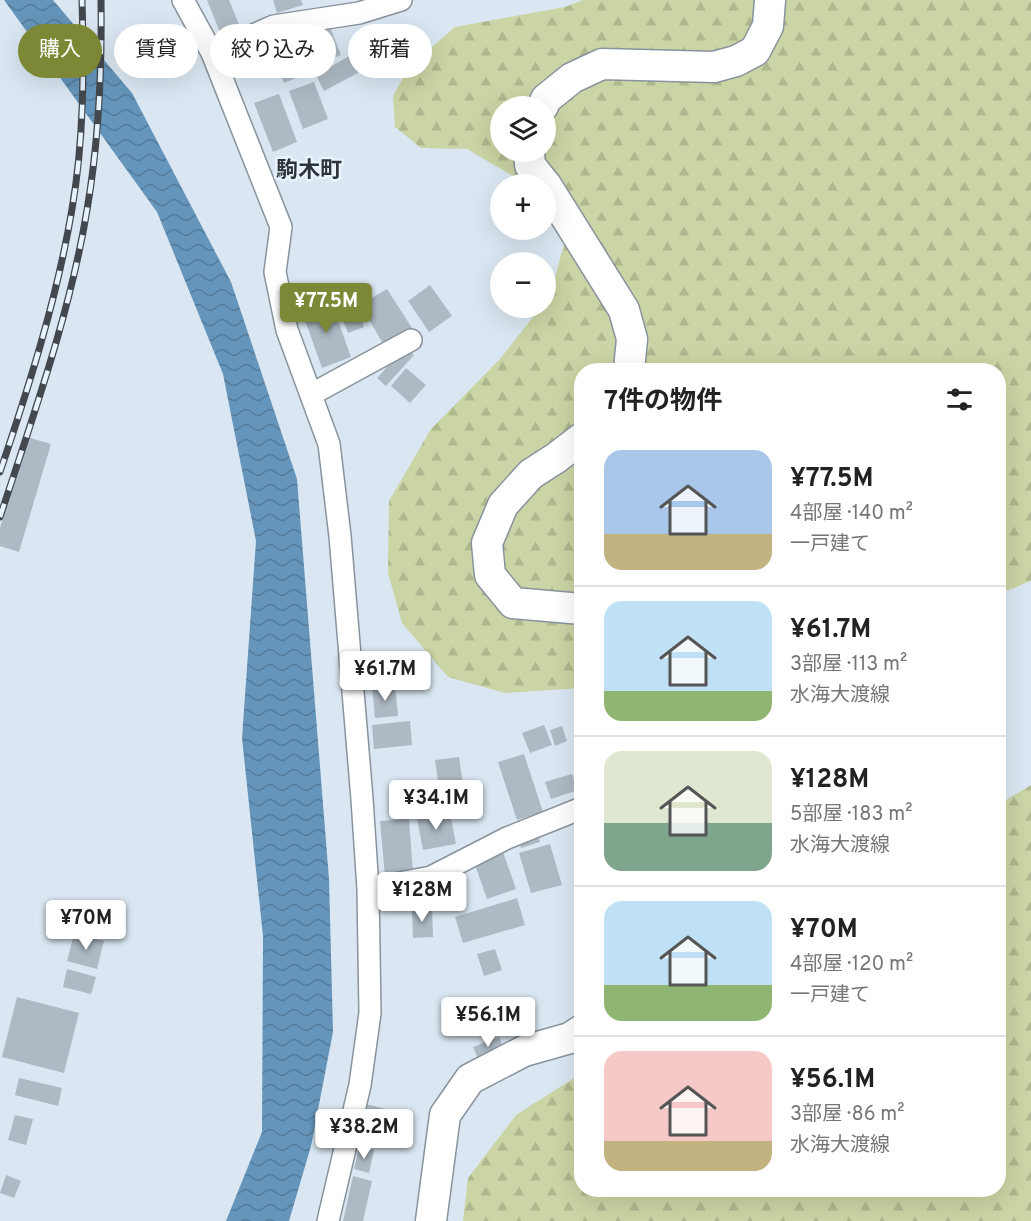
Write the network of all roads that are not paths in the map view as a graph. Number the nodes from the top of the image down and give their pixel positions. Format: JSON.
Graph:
{"nodes":[{"id":1,"x":183,"y":0,"type":"edge"},
{"id":2,"x":401,"y":0,"type":"edge"},
{"id":3,"x":770,"y":0,"type":"edge"},
{"id":4,"x":292,"y":24,"type":"edge"},
{"id":5,"x":210,"y":48,"type":"edge"},
{"id":6,"x":222,"y":78,"type":"edge"},
{"id":7,"x":550,"y":96,"type":"edge"},
{"id":8,"x":556,"y":201,"type":"edge"},
{"id":9,"x":411,"y":340,"type":"dead end"},
{"id":10,"x":630,"y":363,"type":"edge"},
{"id":11,"x":312,"y":394,"type":"junction"},
{"id":12,"x":574,"y":444,"type":"edge"},
{"id":13,"x":574,"y":608,"type":"edge"},
{"id":14,"x":574,"y":811,"type":"edge"},
{"id":15,"x":368,"y":889,"type":"junction"},
{"id":16,"x":574,"y":1035,"type":"edge"},
{"id":17,"x":328,"y":1221,"type":"edge"},
{"id":18,"x":431,"y":1221,"type":"edge"}],
"edges":[{"from":1,"to":5,"type":"street"},
{"from":2,"to":4,"type":"street"},
{"from":3,"to":7,"type":"main road"},
{"from":6,"to":11,"type":"street"},
{"from":8,"to":10,"type":"main road"},
{"from":9,"to":11,"type":"street"},
{"from":11,"to":15,"type":"street"},
{"from":12,"to":13,"type":"main road"},
{"from":14,"to":15,"type":"street"},
{"from":15,"to":17,"type":"street"},
{"from":16,"to":18,"type":"main road"}]}
